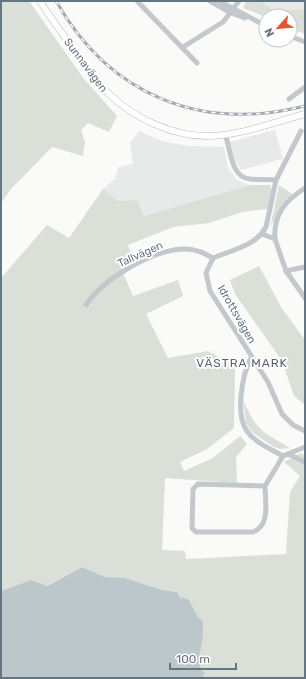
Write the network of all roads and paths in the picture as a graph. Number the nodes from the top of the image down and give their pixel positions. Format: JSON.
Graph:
{"nodes":[{"id":1,"x":40,"y":1,"type":"edge"},
{"id":2,"x":137,"y":1,"type":"edge"},
{"id":3,"x":210,"y":1,"type":"edge"},
{"id":4,"x":219,"y":1,"type":"edge"},
{"id":5,"x":239,"y":1,"type":"edge"},
{"id":6,"x":232,"y":11,"type":"junction"},
{"id":7,"x":258,"y":22,"type":"edge"},
{"id":8,"x":183,"y":47,"type":"junction"},
{"id":9,"x":197,"y":63,"type":"dead end"},
{"id":10,"x":305,"y":87,"type":"edge"},
{"id":11,"x":290,"y":98,"type":"dead end"},
{"id":12,"x":305,"y":114,"type":"edge"},
{"id":13,"x":301,"y":131,"type":"dead end"},
{"id":14,"x":225,"y":134,"type":"junction"},
{"id":15,"x":276,"y":180,"type":"junction"},
{"id":16,"x":305,"y":188,"type":"edge"},
{"id":17,"x":262,"y":234,"type":"junction"},
{"id":18,"x":275,"y":239,"type":"junction"},
{"id":19,"x":214,"y":258,"type":"junction"},
{"id":20,"x":305,"y":267,"type":"edge"},
{"id":21,"x":286,"y":271,"type":"junction"},
{"id":22,"x":305,"y":298,"type":"edge"},
{"id":23,"x":86,"y":305,"type":"dead end"},
{"id":24,"x":251,"y":358,"type":"junction"},
{"id":25,"x":305,"y":431,"type":"edge"},
{"id":26,"x":305,"y":447,"type":"edge"},
{"id":27,"x":286,"y":455,"type":"junction"},
{"id":28,"x":305,"y":462,"type":"edge"},
{"id":29,"x":264,"y":486,"type":"junction"}],
"edges":[{"from":1,"to":14,"type":"main road","name":"Sunnavägen"},
{"from":2,"to":8,"type":"street"},
{"from":3,"to":6,"type":"street"},
{"from":4,"to":6,"type":"street"},
{"from":5,"to":6,"type":"street"},
{"from":6,"to":7,"type":"street"},
{"from":6,"to":8,"type":"street"},
{"from":8,"to":9,"type":"street"},
{"from":10,"to":11,"type":"street"},
{"from":12,"to":14,"type":"main road","name":"Sunnavägen"},
{"from":13,"to":15,"type":"street"},
{"from":14,"to":15,"type":"street"},
{"from":15,"to":17,"type":"street"},
{"from":16,"to":18,"type":"street"},
{"from":17,"to":18,"type":"street"},
{"from":17,"to":19,"type":"street"},
{"from":18,"to":21,"type":"street"},
{"from":19,"to":23,"type":"street","name":"Tallvägen"},
{"from":19,"to":24,"type":"street","name":"Idrottsvägen"},
{"from":20,"to":21,"type":"street"},
{"from":21,"to":22,"type":"street"},
{"from":24,"to":25,"type":"street","name":"Idrottsvägen"},
{"from":24,"to":27,"type":"street"},
{"from":26,"to":27,"type":"street"},
{"from":27,"to":28,"type":"street"},
{"from":27,"to":29,"type":"street"},
{"from":29,"to":29,"type":"street"}]}
